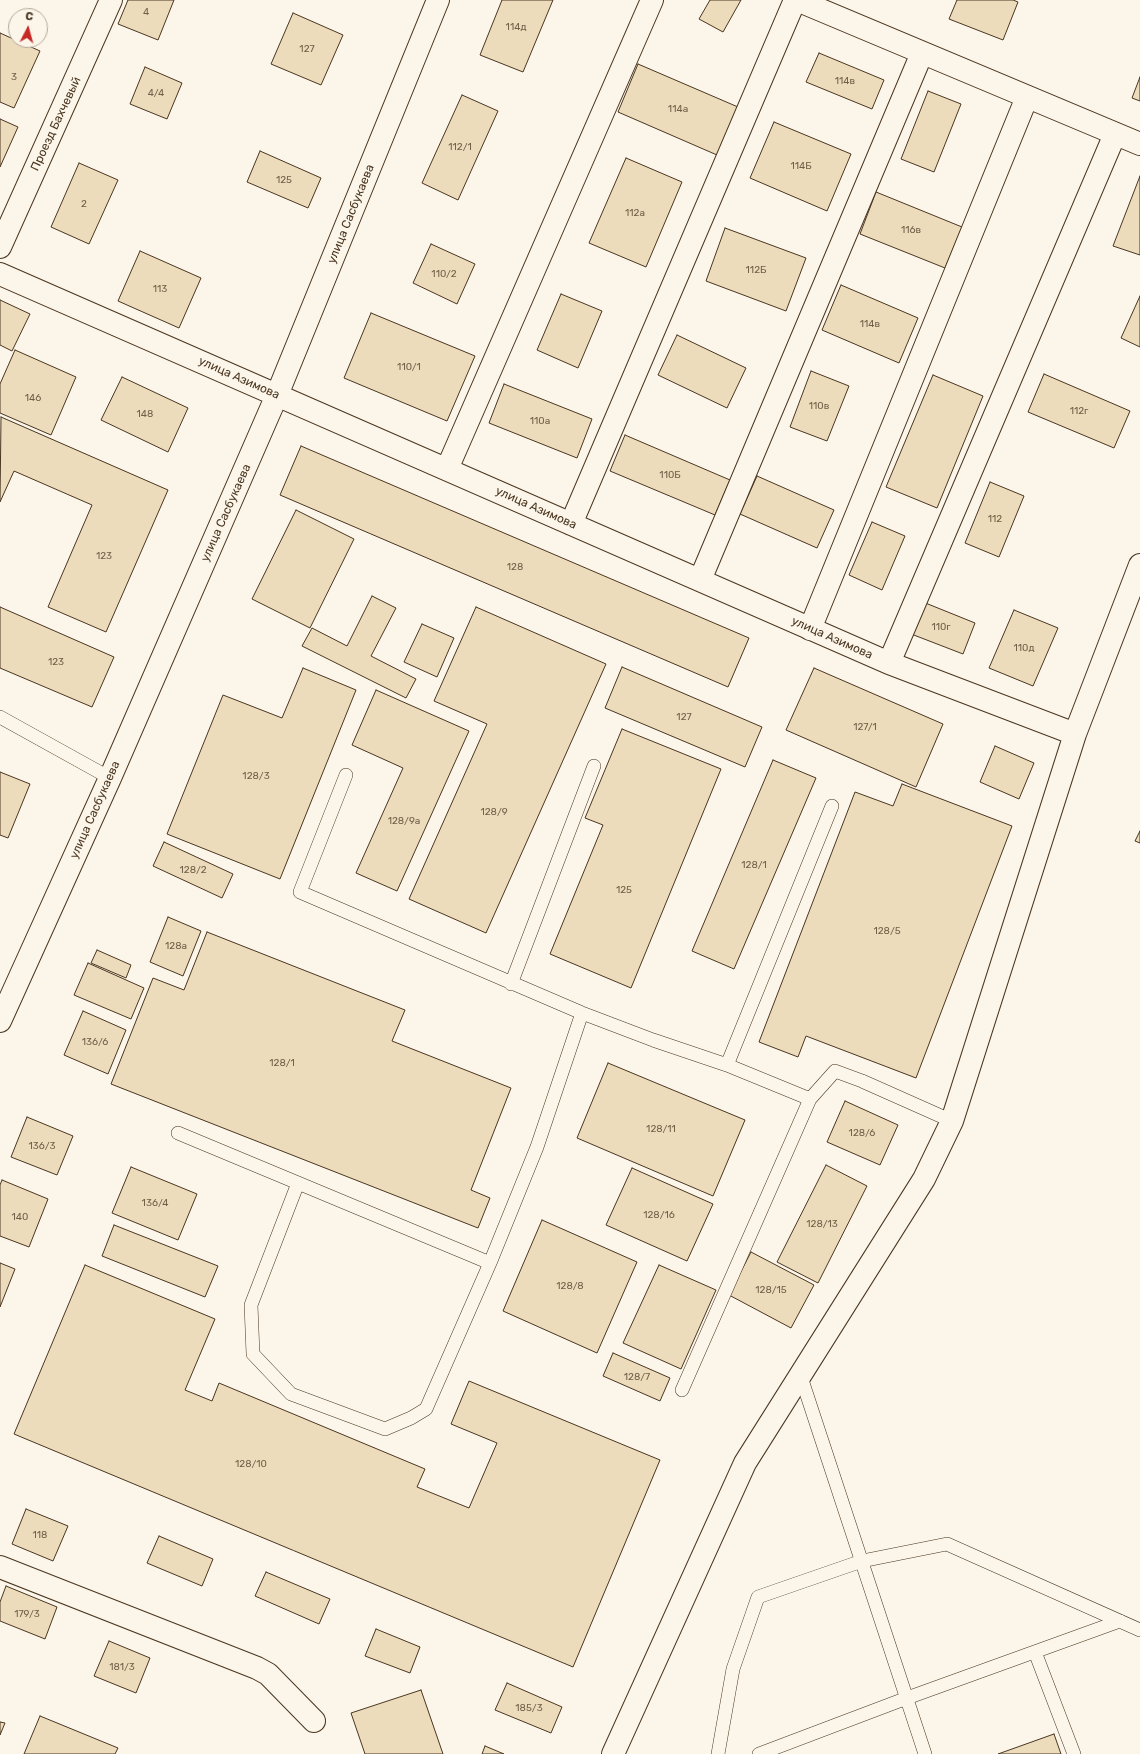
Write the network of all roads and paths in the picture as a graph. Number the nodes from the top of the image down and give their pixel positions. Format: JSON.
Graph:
{"nodes":[{"id":1,"x":111,"y":0,"type":"edge"},
{"id":2,"x":438,"y":0,"type":"edge"},
{"id":3,"x":652,"y":0,"type":"edge"},
{"id":4,"x":796,"y":0,"type":"edge"},
{"id":5,"x":922,"y":53,"type":"junction"},
{"id":6,"x":1027,"y":97,"type":"junction"},
{"id":7,"x":1115,"y":134,"type":"junction"},
{"id":8,"x":1140,"y":144,"type":"edge"},
{"id":9,"x":0,"y":247,"type":"edge"},
{"id":10,"x":0,"y":274,"type":"edge"},
{"id":11,"x":277,"y":395,"type":"junction"},
{"id":12,"x":447,"y":469,"type":"junction"},
{"id":13,"x":571,"y":524,"type":"junction"},
{"id":14,"x":1140,"y":566,"type":"edge"},
{"id":15,"x":700,"y":580,"type":"junction"},
{"id":16,"x":810,"y":629,"type":"junction"},
{"id":17,"x":889,"y":663,"type":"junction"},
{"id":18,"x":0,"y":718,"type":"edge"},
{"id":19,"x":1075,"y":734,"type":"junction"},
{"id":20,"x":594,"y":766,"type":"dead end"},
{"id":21,"x":346,"y":775,"type":"dead end"},
{"id":22,"x":110,"y":778,"type":"junction"},
{"id":23,"x":832,"y":806,"type":"dead end"},
{"id":24,"x":511,"y":984,"type":"junction"},
{"id":25,"x":582,"y":1013,"type":"junction"},
{"id":26,"x":0,"y":1021,"type":"edge"},
{"id":27,"x":727,"y":1065,"type":"junction"},
{"id":28,"x":810,"y":1099,"type":"junction"},
{"id":29,"x":952,"y":1120,"type":"junction"},
{"id":30,"x":178,"y":1133,"type":"dead end"},
{"id":31,"x":298,"y":1183,"type":"junction"},
{"id":32,"x":490,"y":1263,"type":"junction"},
{"id":33,"x":800,"y":1374,"type":"junction"},
{"id":34,"x":682,"y":1390,"type":"dead end"},
{"id":35,"x":862,"y":1561,"type":"junction"},
{"id":36,"x":0,"y":1567,"type":"edge"},
{"id":37,"x":1120,"y":1621,"type":"junction"},
{"id":38,"x":1140,"y":1630,"type":"edge"},
{"id":39,"x":1035,"y":1652,"type":"junction"},
{"id":40,"x":907,"y":1698,"type":"junction"},
{"id":41,"x":314,"y":1721,"type":"dead end"},
{"id":42,"x":613,"y":1754,"type":"edge"},
{"id":43,"x":718,"y":1754,"type":"edge"},
{"id":44,"x":759,"y":1754,"type":"edge"},
{"id":45,"x":925,"y":1754,"type":"edge"},
{"id":46,"x":1074,"y":1754,"type":"edge"}],
"edges":[{"from":1,"to":9,"type":"street","name":"Проезд Бахчевый"},
{"from":2,"to":11,"type":"street","name":"улица Сасбукаева"},
{"from":3,"to":12,"type":"street"},
{"from":4,"to":5,"type":"street"},
{"from":4,"to":13,"type":"street"},
{"from":5,"to":6,"type":"street"},
{"from":5,"to":15,"type":"street"},
{"from":6,"to":7,"type":"street"},
{"from":6,"to":16,"type":"street"},
{"from":7,"to":8,"type":"street"},
{"from":7,"to":17,"type":"street"},
{"from":10,"to":11,"type":"street","name":"улица Азимова"},
{"from":11,"to":12,"type":"street","name":"улица Азимова"},
{"from":11,"to":22,"type":"street","name":"улица Сасбукаева"},
{"from":12,"to":13,"type":"street","name":"улица Азимова"},
{"from":13,"to":15,"type":"street","name":"улица Азимова"},
{"from":14,"to":19,"type":"street"},
{"from":15,"to":16,"type":"street","name":"улица Азимова"},
{"from":16,"to":17,"type":"street","name":"улица Азимова"},
{"from":17,"to":19,"type":"street","name":"улица Азимова"},
{"from":18,"to":22,"type":"lane"},
{"from":19,"to":29,"type":"street"},
{"from":20,"to":24,"type":"lane"},
{"from":21,"to":24,"type":"lane"},
{"from":22,"to":26,"type":"street","name":"улица Сасбукаева"},
{"from":23,"to":27,"type":"lane"},
{"from":24,"to":25,"type":"lane"},
{"from":25,"to":27,"type":"lane"},
{"from":25,"to":32,"type":"lane"},
{"from":27,"to":28,"type":"lane"},
{"from":28,"to":29,"type":"lane"},
{"from":28,"to":34,"type":"lane"},
{"from":29,"to":33,"type":"street"},
{"from":30,"to":31,"type":"lane"},
{"from":31,"to":32,"type":"lane"},
{"from":31,"to":32,"type":"lane"},
{"from":33,"to":35,"type":"lane"},
{"from":33,"to":42,"type":"street"},
{"from":35,"to":37,"type":"lane"},
{"from":35,"to":40,"type":"lane"},
{"from":35,"to":43,"type":"lane"},
{"from":36,"to":41,"type":"street"},
{"from":37,"to":38,"type":"lane"},
{"from":37,"to":39,"type":"lane"},
{"from":39,"to":40,"type":"lane"},
{"from":39,"to":46,"type":"lane"},
{"from":40,"to":44,"type":"lane"},
{"from":40,"to":45,"type":"lane"}]}
